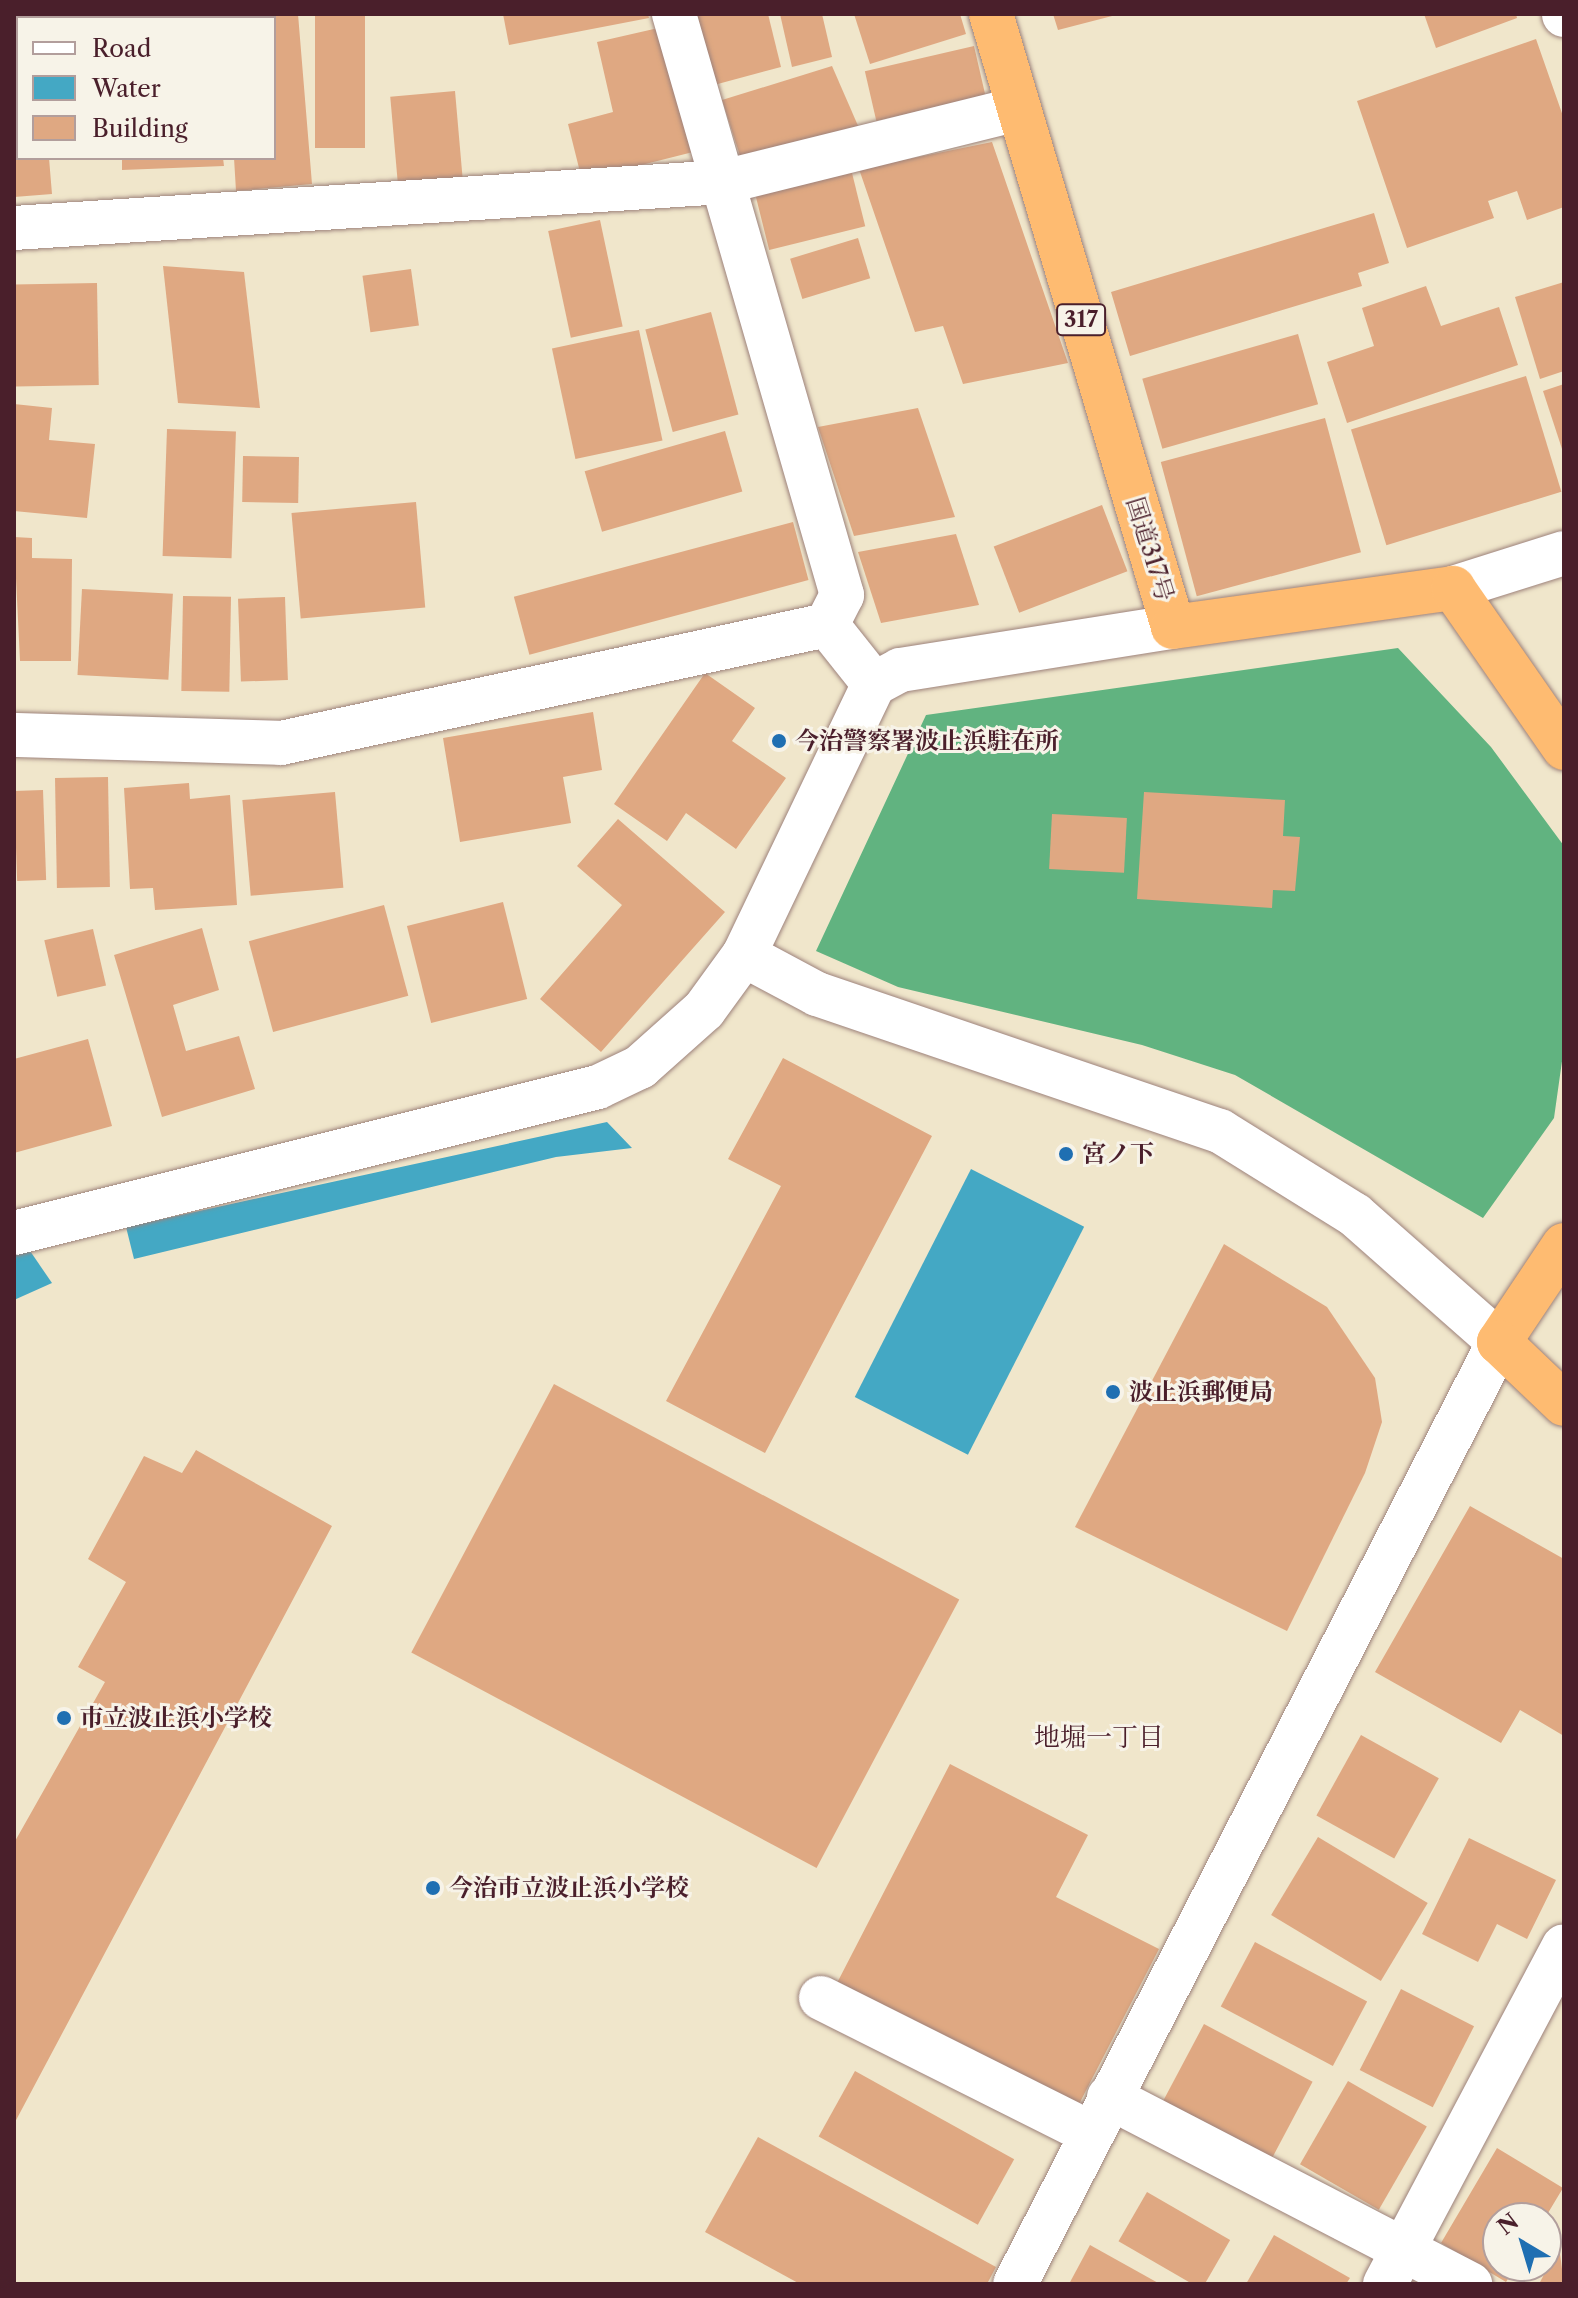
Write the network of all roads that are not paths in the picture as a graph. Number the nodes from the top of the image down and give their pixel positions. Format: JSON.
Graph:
{"nodes":[{"id":1,"x":674,"y":14,"type":"edge"},
{"id":2,"x":991,"y":14,"type":"edge"},
{"id":3,"x":1018,"y":109,"type":"junction"},
{"id":4,"x":723,"y":182,"type":"junction"},
{"id":5,"x":14,"y":228,"type":"edge"},
{"id":6,"x":1564,"y":553,"type":"edge"},
{"id":7,"x":1453,"y":588,"type":"junction"},
{"id":8,"x":827,"y":625,"type":"junction"},
{"id":9,"x":1173,"y":627,"type":"junction"},
{"id":10,"x":874,"y":684,"type":"junction"},
{"id":11,"x":14,"y":735,"type":"edge"},
{"id":12,"x":1564,"y":748,"type":"edge"},
{"id":13,"x":744,"y":955,"type":"junction"},
{"id":14,"x":14,"y":1233,"type":"edge"},
{"id":15,"x":1564,"y":1245,"type":"edge"},
{"id":16,"x":1499,"y":1342,"type":"junction"},
{"id":17,"x":1564,"y":1404,"type":"edge"},
{"id":18,"x":1564,"y":1946,"type":"edge"},
{"id":19,"x":821,"y":1998,"type":"dead end"},
{"id":20,"x":1100,"y":2115,"type":"junction"},
{"id":21,"x":1395,"y":2266,"type":"edge"},
{"id":22,"x":1015,"y":2284,"type":"edge"},
{"id":23,"x":1470,"y":2284,"type":"edge"}],
"edges":[{"from":1,"to":4,"type":"street"},
{"from":2,"to":3,"type":"highway","name":"国道317号","number":"317"},
{"from":3,"to":4,"type":"street"},
{"from":3,"to":9,"type":"highway","name":"国道317号","number":"317"},
{"from":4,"to":5,"type":"street"},
{"from":4,"to":8,"type":"street"},
{"from":6,"to":7,"type":"street"},
{"from":7,"to":9,"type":"highway","name":"国道317号"},
{"from":7,"to":12,"type":"highway"},
{"from":8,"to":10,"type":"street"},
{"from":8,"to":11,"type":"street"},
{"from":9,"to":10,"type":"street"},
{"from":10,"to":13,"type":"street"},
{"from":13,"to":14,"type":"street"},
{"from":13,"to":16,"type":"street"},
{"from":15,"to":16,"type":"highway"},
{"from":16,"to":17,"type":"highway"},
{"from":16,"to":20,"type":"street"},
{"from":18,"to":21,"type":"street"},
{"from":19,"to":20,"type":"street"},
{"from":20,"to":21,"type":"street"},
{"from":20,"to":22,"type":"street"},
{"from":21,"to":23,"type":"street"}]}
